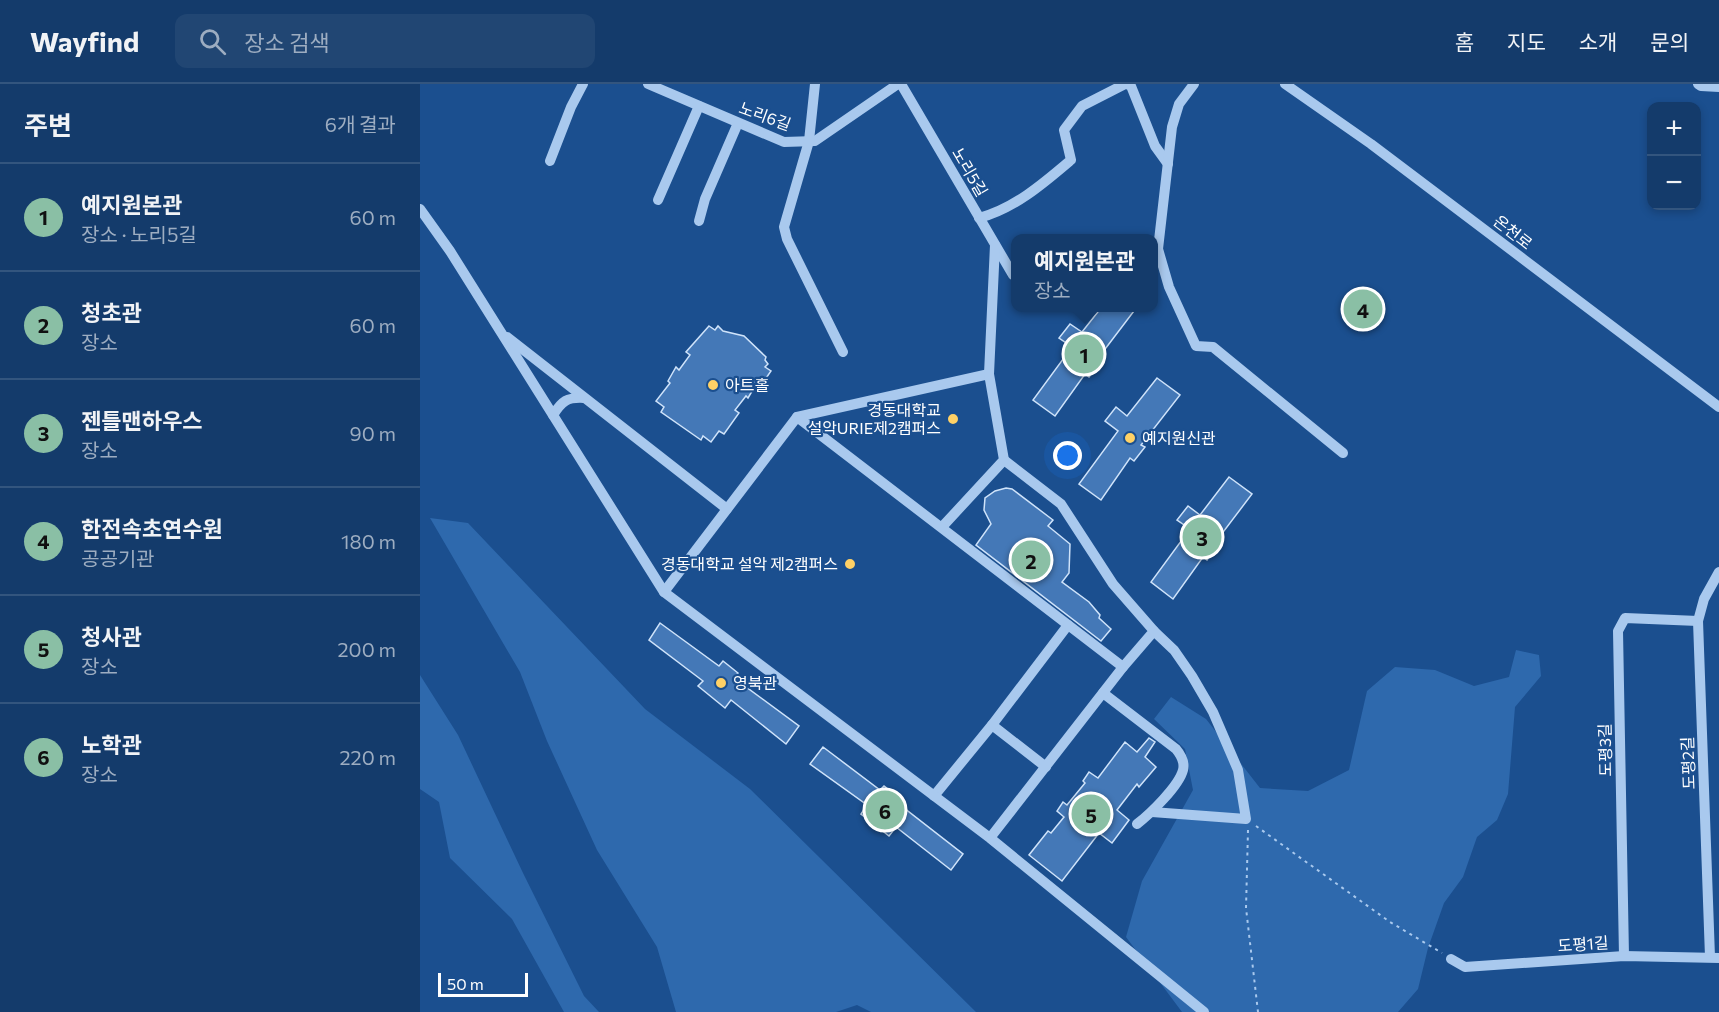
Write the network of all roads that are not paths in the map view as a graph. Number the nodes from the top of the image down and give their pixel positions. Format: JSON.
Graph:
{"nodes":[{"id":1,"x":583,"y":84,"type":"edge"},
{"id":2,"x":648,"y":84,"type":"edge"},
{"id":3,"x":815,"y":84,"type":"edge"},
{"id":4,"x":899,"y":84,"type":"edge"},
{"id":5,"x":1126,"y":84,"type":"edge"},
{"id":6,"x":1194,"y":84,"type":"edge"},
{"id":7,"x":1285,"y":84,"type":"edge"},
{"id":8,"x":1698,"y":84,"type":"edge"},
{"id":9,"x":1719,"y":87,"type":"edge"},
{"id":10,"x":699,"y":106,"type":"junction"},
{"id":11,"x":738,"y":123,"type":"junction"},
{"id":12,"x":809,"y":141,"type":"junction"},
{"id":13,"x":550,"y":161,"type":"dead end"},
{"id":14,"x":1168,"y":164,"type":"junction"},
{"id":15,"x":658,"y":200,"type":"dead end"},
{"id":16,"x":420,"y":209,"type":"edge"},
{"id":17,"x":980,"y":218,"type":"junction"},
{"id":18,"x":699,"y":221,"type":"dead end"},
{"id":19,"x":995,"y":245,"type":"junction"},
{"id":20,"x":1011,"y":272,"type":"edge"},
{"id":21,"x":500,"y":332,"type":"junction"},
{"id":22,"x":843,"y":352,"type":"dead end"},
{"id":23,"x":989,"y":375,"type":"junction"},
{"id":24,"x":584,"y":398,"type":"junction"},
{"id":25,"x":1719,"y":407,"type":"edge"},
{"id":26,"x":553,"y":415,"type":"junction"},
{"id":27,"x":797,"y":417,"type":"junction"},
{"id":28,"x":1343,"y":453,"type":"dead end"},
{"id":29,"x":1004,"y":460,"type":"junction"},
{"id":30,"x":727,"y":509,"type":"junction"},
{"id":31,"x":942,"y":527,"type":"junction"},
{"id":32,"x":1719,"y":572,"type":"edge"},
{"id":33,"x":664,"y":592,"type":"junction"},
{"id":34,"x":1698,"y":621,"type":"junction"},
{"id":35,"x":1068,"y":625,"type":"junction"},
{"id":36,"x":1154,"y":631,"type":"junction"},
{"id":37,"x":1123,"y":667,"type":"junction"},
{"id":38,"x":1103,"y":693,"type":"junction"},
{"id":39,"x":992,"y":724,"type":"junction"},
{"id":40,"x":1046,"y":767,"type":"junction"},
{"id":41,"x":934,"y":796,"type":"junction"},
{"id":42,"x":1152,"y":812,"type":"junction"},
{"id":43,"x":1137,"y":824,"type":"dead end"},
{"id":44,"x":990,"y":838,"type":"junction"},
{"id":45,"x":1624,"y":956,"type":"junction"},
{"id":46,"x":1714,"y":958,"type":"edge"},
{"id":47,"x":1451,"y":959,"type":"road end"},
{"id":48,"x":1204,"y":1012,"type":"edge"}],
"edges":[{"from":1,"to":13,"type":"street"},
{"from":2,"to":10,"type":"street","name":"노리6길"},
{"from":3,"to":12,"type":"street"},
{"from":4,"to":12,"type":"street","name":"노리6길"},
{"from":4,"to":17,"type":"street","name":"노리5길"},
{"from":5,"to":14,"type":"street"},
{"from":5,"to":17,"type":"street"},
{"from":6,"to":14,"type":"street"},
{"from":7,"to":25,"type":"street","name":"온천로"},
{"from":8,"to":9,"type":"street"},
{"from":10,"to":11,"type":"street","name":"노리6길"},
{"from":10,"to":15,"type":"street"},
{"from":11,"to":12,"type":"street","name":"노리6길"},
{"from":11,"to":18,"type":"street"},
{"from":12,"to":22,"type":"street"},
{"from":14,"to":28,"type":"street"},
{"from":16,"to":21,"type":"street"},
{"from":17,"to":19,"type":"street","name":"노리5길"},
{"from":19,"to":20,"type":"street","name":"노리5길"},
{"from":19,"to":23,"type":"street"},
{"from":21,"to":24,"type":"street"},
{"from":21,"to":26,"type":"street"},
{"from":23,"to":27,"type":"street"},
{"from":23,"to":29,"type":"street"},
{"from":24,"to":26,"type":"street"},
{"from":24,"to":30,"type":"street"},
{"from":26,"to":33,"type":"street"},
{"from":27,"to":30,"type":"street"},
{"from":27,"to":31,"type":"street"},
{"from":29,"to":31,"type":"street"},
{"from":29,"to":36,"type":"street"},
{"from":30,"to":33,"type":"street"},
{"from":31,"to":35,"type":"street"},
{"from":32,"to":34,"type":"street","name":"도평2길"},
{"from":33,"to":41,"type":"street"},
{"from":34,"to":45,"type":"street","name":"도평3길"},
{"from":34,"to":46,"type":"street","name":"도평2길"},
{"from":35,"to":37,"type":"street"},
{"from":35,"to":39,"type":"street"},
{"from":36,"to":37,"type":"street"},
{"from":36,"to":42,"type":"street"},
{"from":37,"to":38,"type":"street"},
{"from":38,"to":40,"type":"street"},
{"from":38,"to":42,"type":"street"},
{"from":39,"to":40,"type":"street"},
{"from":39,"to":41,"type":"street"},
{"from":40,"to":44,"type":"street"},
{"from":41,"to":44,"type":"street"},
{"from":42,"to":43,"type":"street"},
{"from":44,"to":48,"type":"street"},
{"from":45,"to":46,"type":"street","name":"도평1길"},
{"from":45,"to":47,"type":"street","name":"도평1길"}]}
